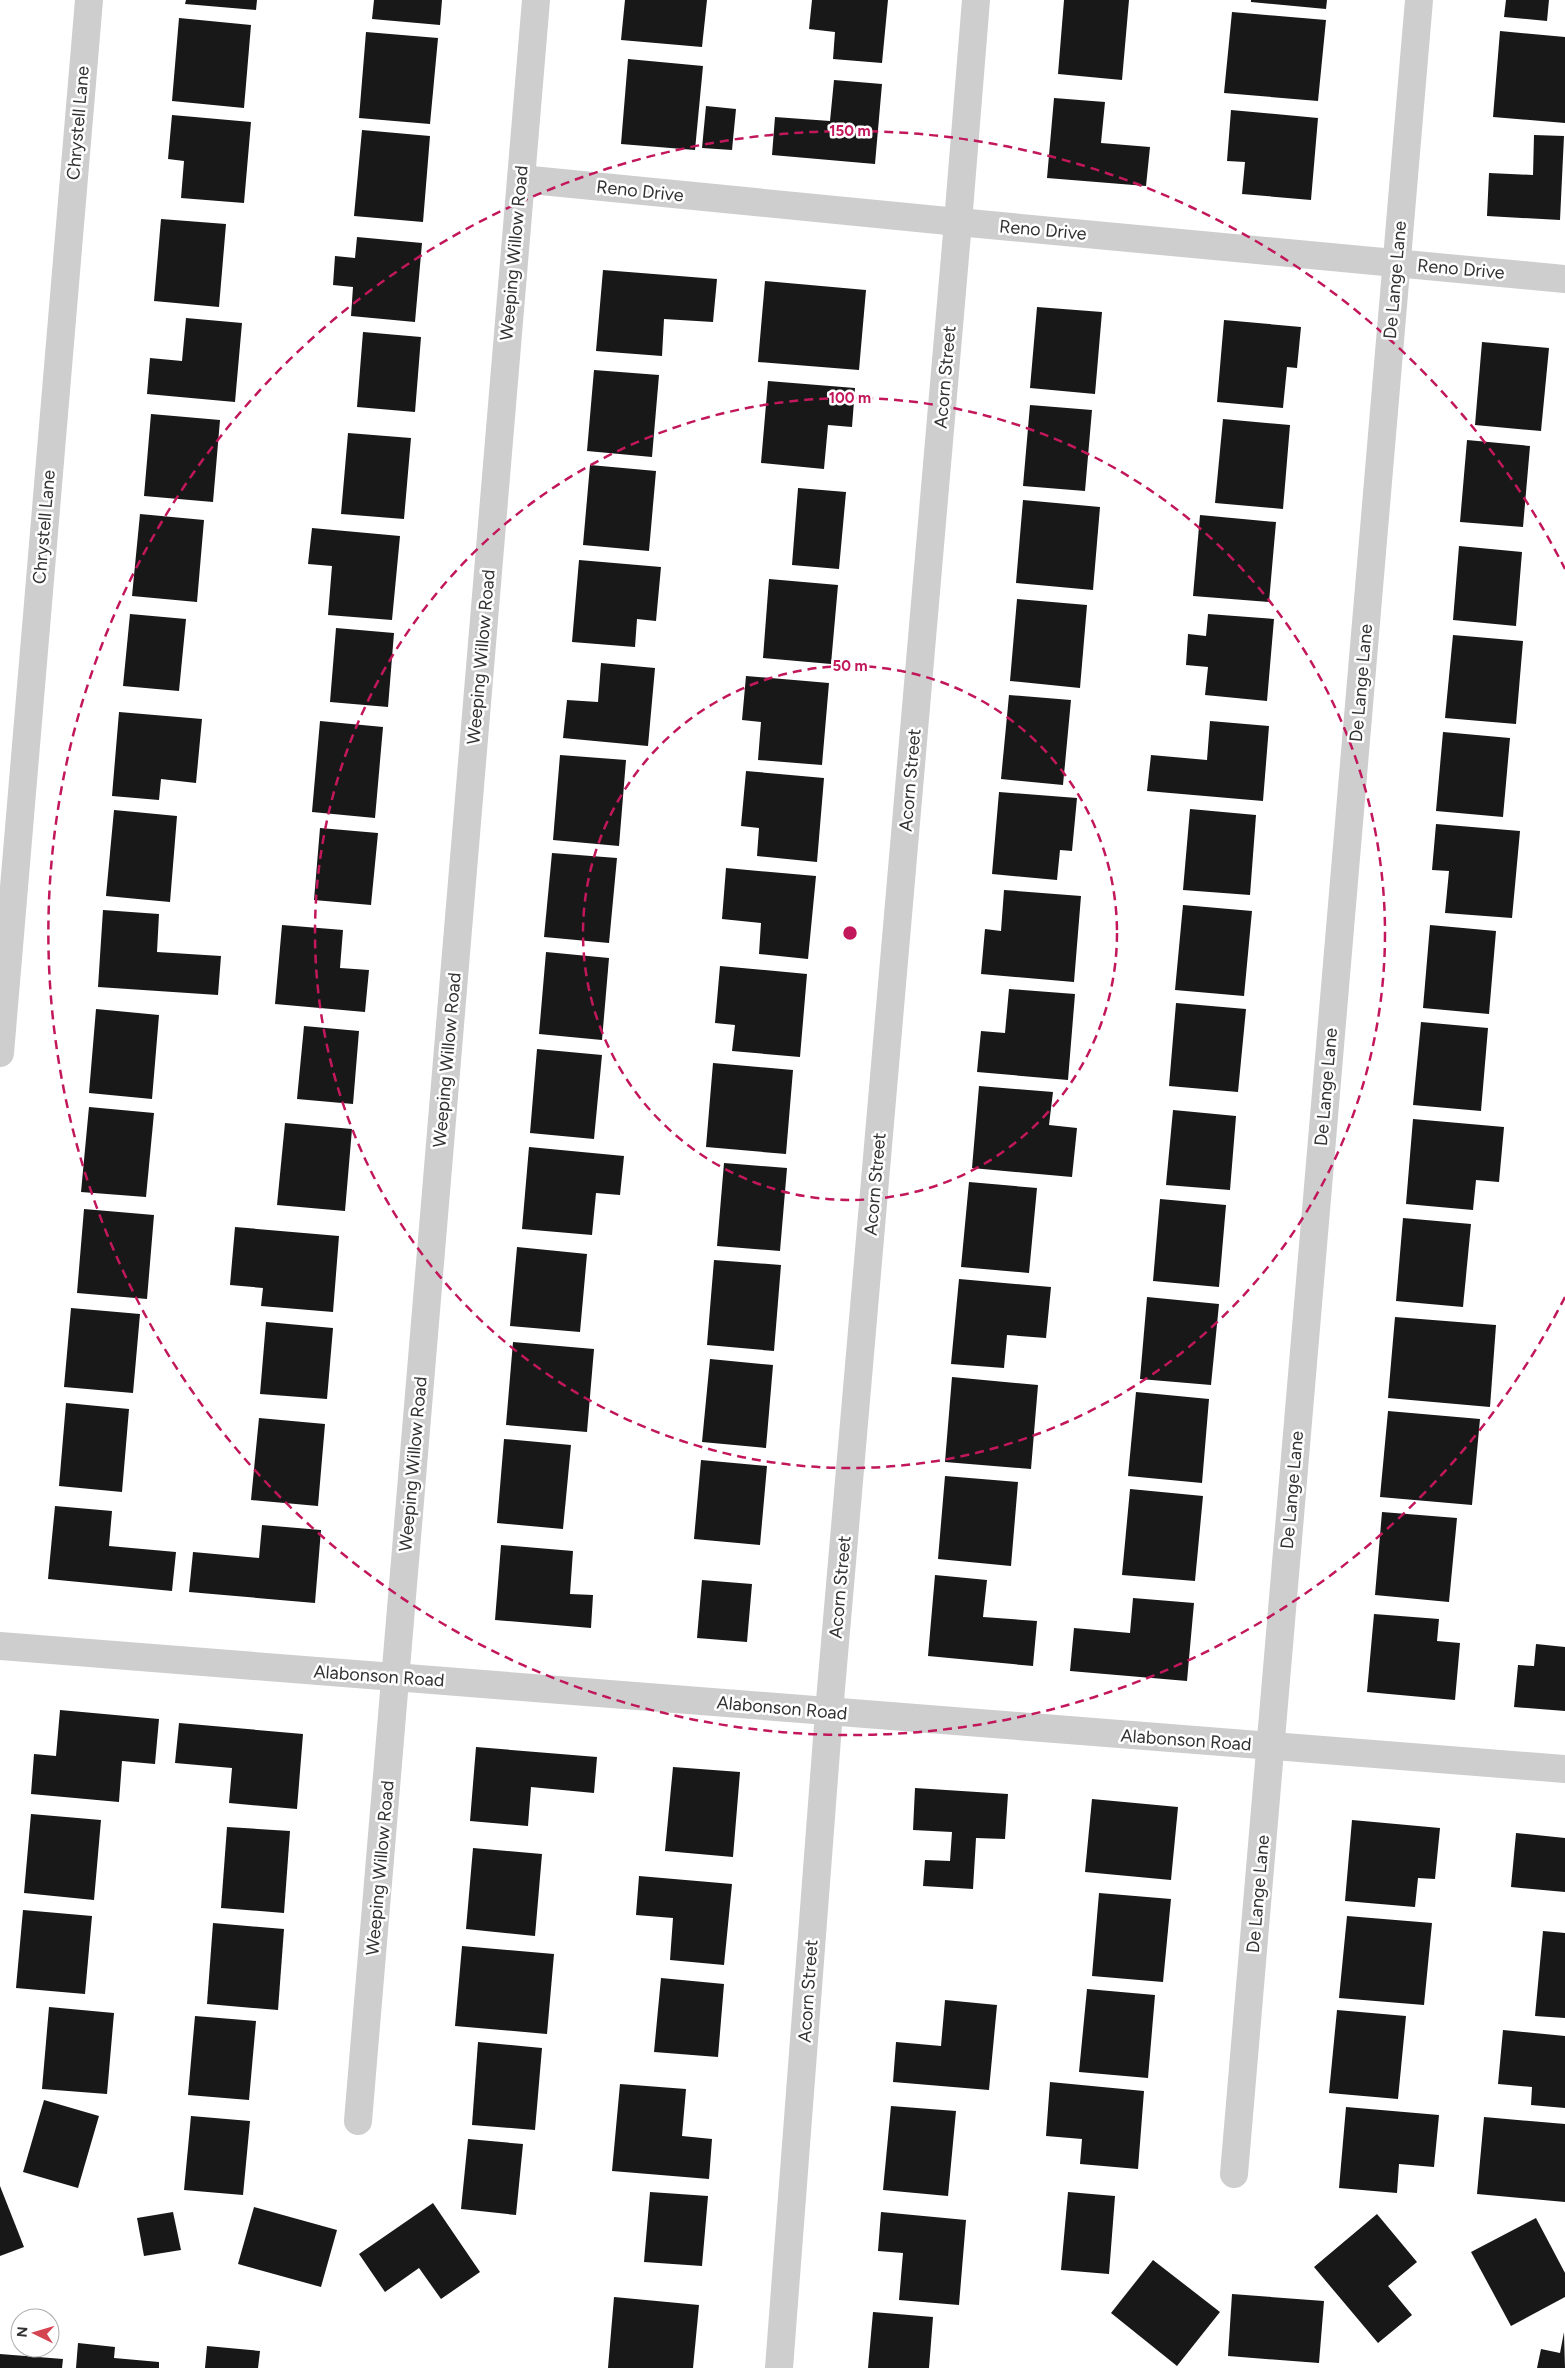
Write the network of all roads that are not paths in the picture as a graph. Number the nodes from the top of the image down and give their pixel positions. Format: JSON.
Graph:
{"nodes":[{"id":1,"x":89,"y":0,"type":"edge"},
{"id":2,"x":536,"y":0,"type":"edge"},
{"id":3,"x":976,"y":0,"type":"edge"},
{"id":4,"x":1419,"y":0,"type":"edge"},
{"id":5,"x":521,"y":179,"type":"junction"},
{"id":6,"x":958,"y":222,"type":"junction"},
{"id":7,"x":1396,"y":264,"type":"junction"},
{"id":8,"x":1565,"y":279,"type":"edge"},
{"id":9,"x":0,"y":1053,"type":"edge"},
{"id":10,"x":0,"y":1646,"type":"edge"},
{"id":11,"x":396,"y":1677,"type":"junction"},
{"id":12,"x":829,"y":1712,"type":"junction"},
{"id":13,"x":1270,"y":1746,"type":"junction"},
{"id":14,"x":1565,"y":1769,"type":"edge"},
{"id":15,"x":358,"y":2121,"type":"dead end"},
{"id":16,"x":1234,"y":2174,"type":"dead end"},
{"id":17,"x":779,"y":2368,"type":"edge"}],
"edges":[{"from":1,"to":9,"type":"street","name":"Chrystell Lane"},
{"from":2,"to":5,"type":"street","name":"Weeping Willow Road"},
{"from":3,"to":6,"type":"street","name":"Acorn Street"},
{"from":4,"to":7,"type":"street","name":"De Lange Lane"},
{"from":5,"to":6,"type":"street","name":"Reno Drive"},
{"from":5,"to":11,"type":"street","name":"Weeping Willow Road"},
{"from":6,"to":7,"type":"street","name":"Reno Drive"},
{"from":6,"to":12,"type":"street","name":"Acorn Street"},
{"from":7,"to":8,"type":"street","name":"Reno Drive"},
{"from":7,"to":13,"type":"street","name":"De Lange Lane"},
{"from":10,"to":11,"type":"street","name":"Alabonson Road"},
{"from":11,"to":12,"type":"street","name":"Alabonson Road"},
{"from":11,"to":15,"type":"street","name":"Weeping Willow Road"},
{"from":12,"to":13,"type":"street","name":"Alabonson Road"},
{"from":12,"to":17,"type":"street","name":"Acorn Street"},
{"from":13,"to":14,"type":"street","name":"Alabonson Road"},
{"from":13,"to":16,"type":"street","name":"De Lange Lane"}]}
